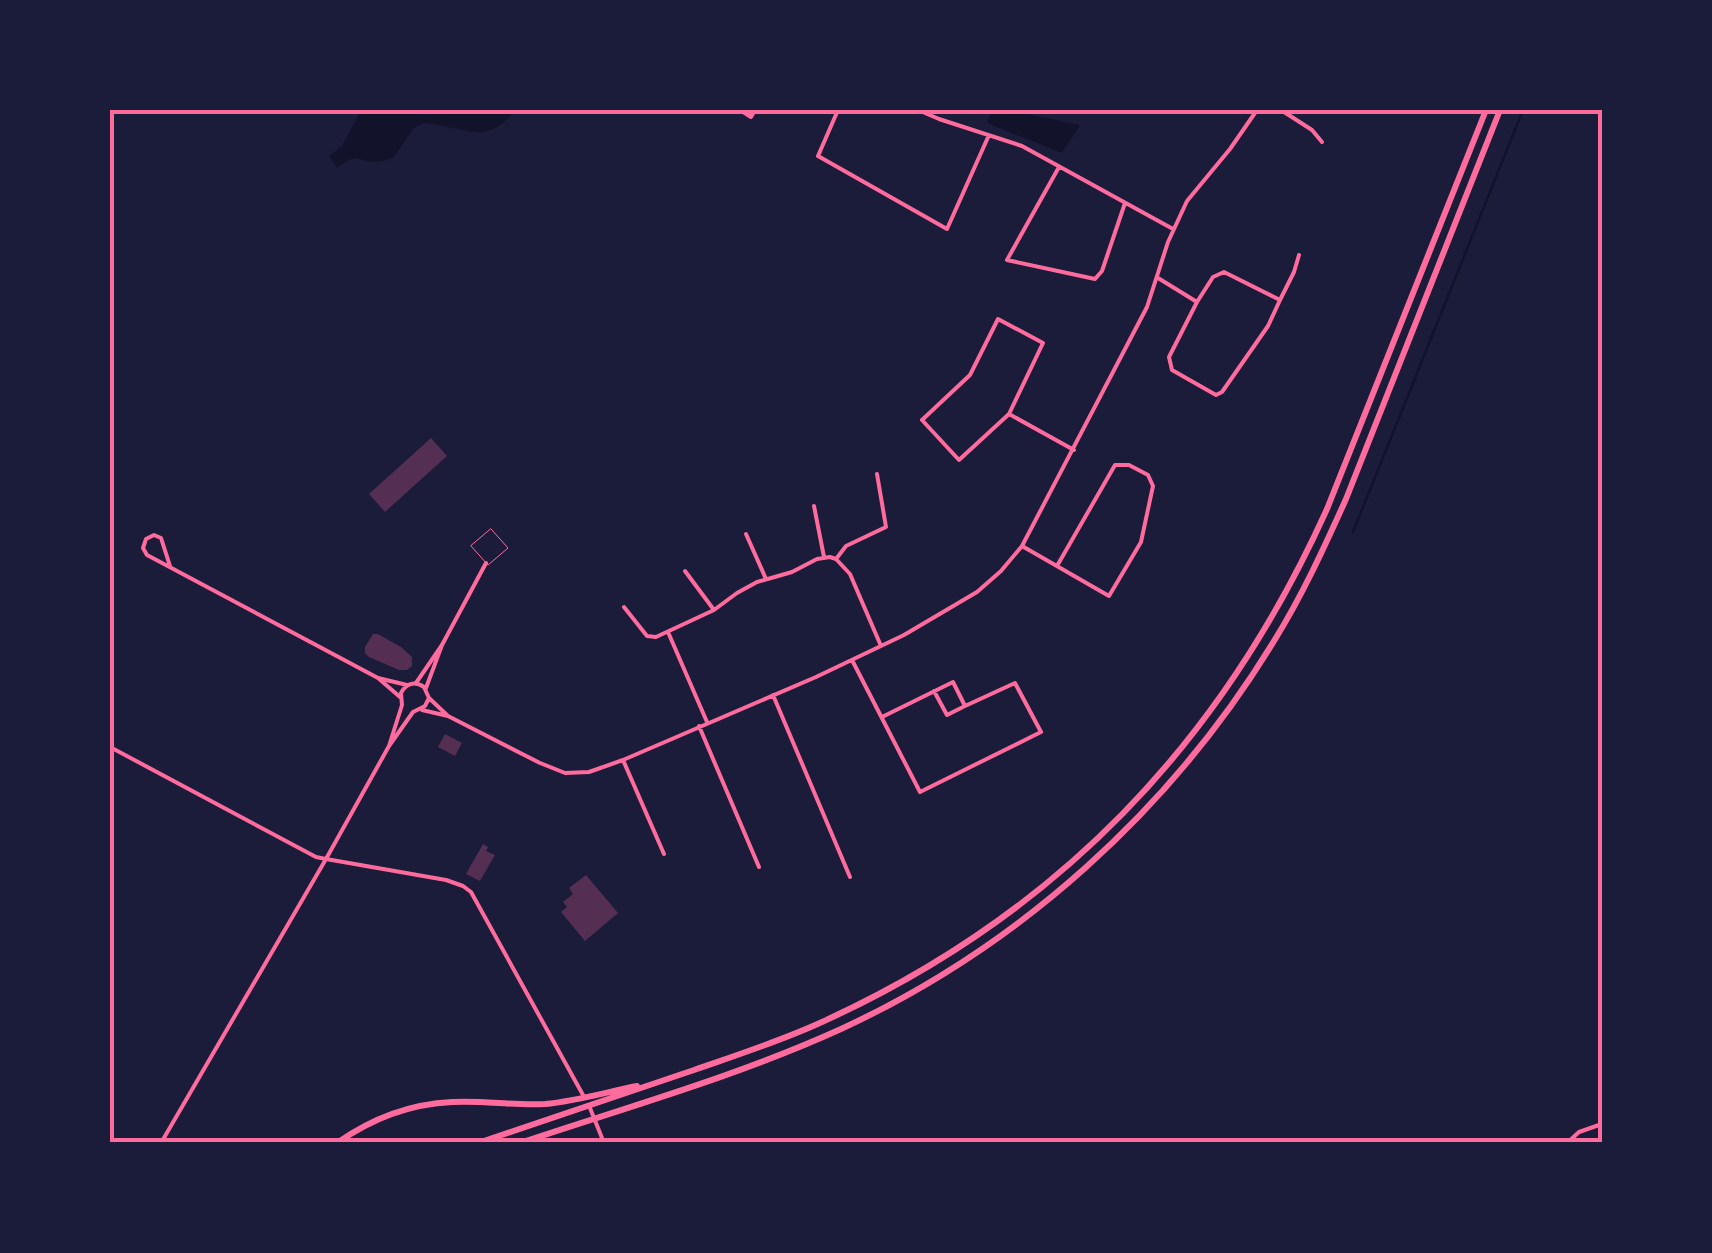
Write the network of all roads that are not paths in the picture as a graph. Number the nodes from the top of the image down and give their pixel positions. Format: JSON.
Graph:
{"nodes":[{"id":1,"x":740,"y":110,"type":"edge"},
{"id":2,"x":755,"y":110,"type":"edge"},
{"id":3,"x":838,"y":110,"type":"edge"},
{"id":4,"x":1257,"y":110,"type":"edge"},
{"id":5,"x":1280,"y":110,"type":"edge"},
{"id":6,"x":1486,"y":110,"type":"edge"},
{"id":7,"x":1500,"y":110,"type":"edge"},
{"id":8,"x":922,"y":111,"type":"edge"},
{"id":9,"x":989,"y":135,"type":"junction"},
{"id":10,"x":1322,"y":142,"type":"dead end"},
{"id":11,"x":1060,"y":167,"type":"junction"},
{"id":12,"x":1125,"y":202,"type":"junction"},
{"id":13,"x":1173,"y":229,"type":"junction"},
{"id":14,"x":1299,"y":256,"type":"dead end"},
{"id":15,"x":1158,"y":278,"type":"junction"},
{"id":16,"x":1280,"y":300,"type":"junction"},
{"id":17,"x":1197,"y":302,"type":"junction"},
{"id":18,"x":1010,"y":414,"type":"junction"},
{"id":19,"x":1074,"y":450,"type":"junction"},
{"id":20,"x":877,"y":474,"type":"dead end"},
{"id":21,"x":814,"y":506,"type":"dead end"},
{"id":22,"x":746,"y":534,"type":"dead end"},
{"id":23,"x":1022,"y":546,"type":"junction"},
{"id":24,"x":824,"y":557,"type":"junction"},
{"id":25,"x":836,"y":559,"type":"junction"},
{"id":26,"x":486,"y":563,"type":"junction"},
{"id":27,"x":170,"y":566,"type":"junction"},
{"id":28,"x":1058,"y":566,"type":"junction"},
{"id":29,"x":685,"y":571,"type":"dead end"},
{"id":30,"x":766,"y":579,"type":"junction"},
{"id":31,"x":624,"y":607,"type":"dead end"},
{"id":32,"x":714,"y":610,"type":"junction"},
{"id":33,"x":668,"y":632,"type":"junction"},
{"id":34,"x":442,"y":646,"type":"junction"},
{"id":35,"x":881,"y":646,"type":"junction"},
{"id":36,"x":852,"y":660,"type":"junction"},
{"id":37,"x":378,"y":678,"type":"junction"},
{"id":38,"x":416,"y":683,"type":"junction"},
{"id":39,"x":407,"y":685,"type":"junction"},
{"id":40,"x":426,"y":689,"type":"junction"},
{"id":41,"x":934,"y":691,"type":"junction"},
{"id":42,"x":772,"y":696,"type":"junction"},
{"id":43,"x":400,"y":697,"type":"junction"},
{"id":44,"x":428,"y":698,"type":"junction"},
{"id":45,"x":402,"y":705,"type":"junction"},
{"id":46,"x":965,"y":706,"type":"junction"},
{"id":47,"x":422,"y":710,"type":"junction"},
{"id":48,"x":413,"y":712,"type":"junction"},
{"id":49,"x":448,"y":716,"type":"junction"},
{"id":50,"x":882,"y":717,"type":"junction"},
{"id":51,"x":706,"y":722,"type":"junction"},
{"id":52,"x":699,"y":726,"type":"junction"},
{"id":53,"x":389,"y":746,"type":"junction"},
{"id":54,"x":110,"y":747,"type":"edge"},
{"id":55,"x":623,"y":760,"type":"junction"},
{"id":56,"x":664,"y":854,"type":"dead end"},
{"id":57,"x":326,"y":859,"type":"junction"},
{"id":58,"x":758,"y":867,"type":"dead end"},
{"id":59,"x":850,"y":877,"type":"dead end"},
{"id":60,"x":607,"y":1096,"type":"junction"},
{"id":61,"x":1602,"y":1124,"type":"edge"},
{"id":62,"x":558,"y":1130,"type":"junction"},
{"id":63,"x":161,"y":1143,"type":"edge"},
{"id":64,"x":337,"y":1143,"type":"edge"},
{"id":65,"x":478,"y":1143,"type":"edge"},
{"id":66,"x":520,"y":1143,"type":"edge"},
{"id":67,"x":529,"y":1143,"type":"edge"},
{"id":68,"x":604,"y":1143,"type":"edge"},
{"id":69,"x":1567,"y":1143,"type":"edge"}],
"edges":[{"from":1,"to":2,"type":"street"},
{"from":3,"to":9,"type":"street"},
{"from":4,"to":13,"type":"street"},
{"from":5,"to":10,"type":"street"},
{"from":6,"to":60,"type":"highway"},
{"from":7,"to":62,"type":"highway"},
{"from":8,"to":9,"type":"street"},
{"from":9,"to":11,"type":"street"},
{"from":11,"to":12,"type":"street"},
{"from":11,"to":12,"type":"street"},
{"from":12,"to":13,"type":"street"},
{"from":13,"to":15,"type":"street"},
{"from":14,"to":16,"type":"street"},
{"from":15,"to":17,"type":"street"},
{"from":15,"to":19,"type":"street"},
{"from":16,"to":17,"type":"street"},
{"from":16,"to":17,"type":"street"},
{"from":18,"to":18,"type":"street"},
{"from":18,"to":19,"type":"street"},
{"from":19,"to":23,"type":"street"},
{"from":20,"to":25,"type":"street"},
{"from":21,"to":24,"type":"street"},
{"from":22,"to":30,"type":"street"},
{"from":23,"to":28,"type":"street"},
{"from":23,"to":35,"type":"street"},
{"from":24,"to":25,"type":"street"},
{"from":24,"to":30,"type":"street"},
{"from":25,"to":35,"type":"street"},
{"from":26,"to":26,"type":"lane"},
{"from":26,"to":34,"type":"street"},
{"from":27,"to":27,"type":"street"},
{"from":27,"to":37,"type":"street"},
{"from":28,"to":28,"type":"street"},
{"from":29,"to":32,"type":"street"},
{"from":30,"to":32,"type":"street"},
{"from":31,"to":33,"type":"street"},
{"from":32,"to":33,"type":"street"},
{"from":33,"to":51,"type":"street"},
{"from":34,"to":38,"type":"street"},
{"from":34,"to":40,"type":"street"},
{"from":35,"to":36,"type":"street"},
{"from":36,"to":42,"type":"street"},
{"from":36,"to":50,"type":"street"},
{"from":37,"to":39,"type":"street"},
{"from":37,"to":43,"type":"street"},
{"from":38,"to":39,"type":"street"},
{"from":38,"to":40,"type":"street"},
{"from":39,"to":43,"type":"street"},
{"from":40,"to":44,"type":"street"},
{"from":41,"to":46,"type":"street"},
{"from":41,"to":46,"type":"street"},
{"from":41,"to":50,"type":"street"},
{"from":42,"to":51,"type":"street"},
{"from":42,"to":59,"type":"street"},
{"from":43,"to":45,"type":"street"},
{"from":44,"to":47,"type":"street"},
{"from":44,"to":49,"type":"street"},
{"from":45,"to":48,"type":"street"},
{"from":45,"to":53,"type":"street"},
{"from":46,"to":50,"type":"street"},
{"from":47,"to":48,"type":"street"},
{"from":47,"to":49,"type":"street"},
{"from":48,"to":53,"type":"street"},
{"from":49,"to":55,"type":"street"},
{"from":51,"to":52,"type":"street"},
{"from":52,"to":55,"type":"street"},
{"from":52,"to":58,"type":"street"},
{"from":53,"to":57,"type":"street"},
{"from":54,"to":57,"type":"street"},
{"from":55,"to":56,"type":"street"},
{"from":57,"to":63,"type":"street"},
{"from":57,"to":68,"type":"street"},
{"from":60,"to":64,"type":"highway"},
{"from":60,"to":65,"type":"highway"},
{"from":61,"to":69,"type":"street"},
{"from":62,"to":66,"type":"highway"},
{"from":62,"to":67,"type":"highway"}]}
